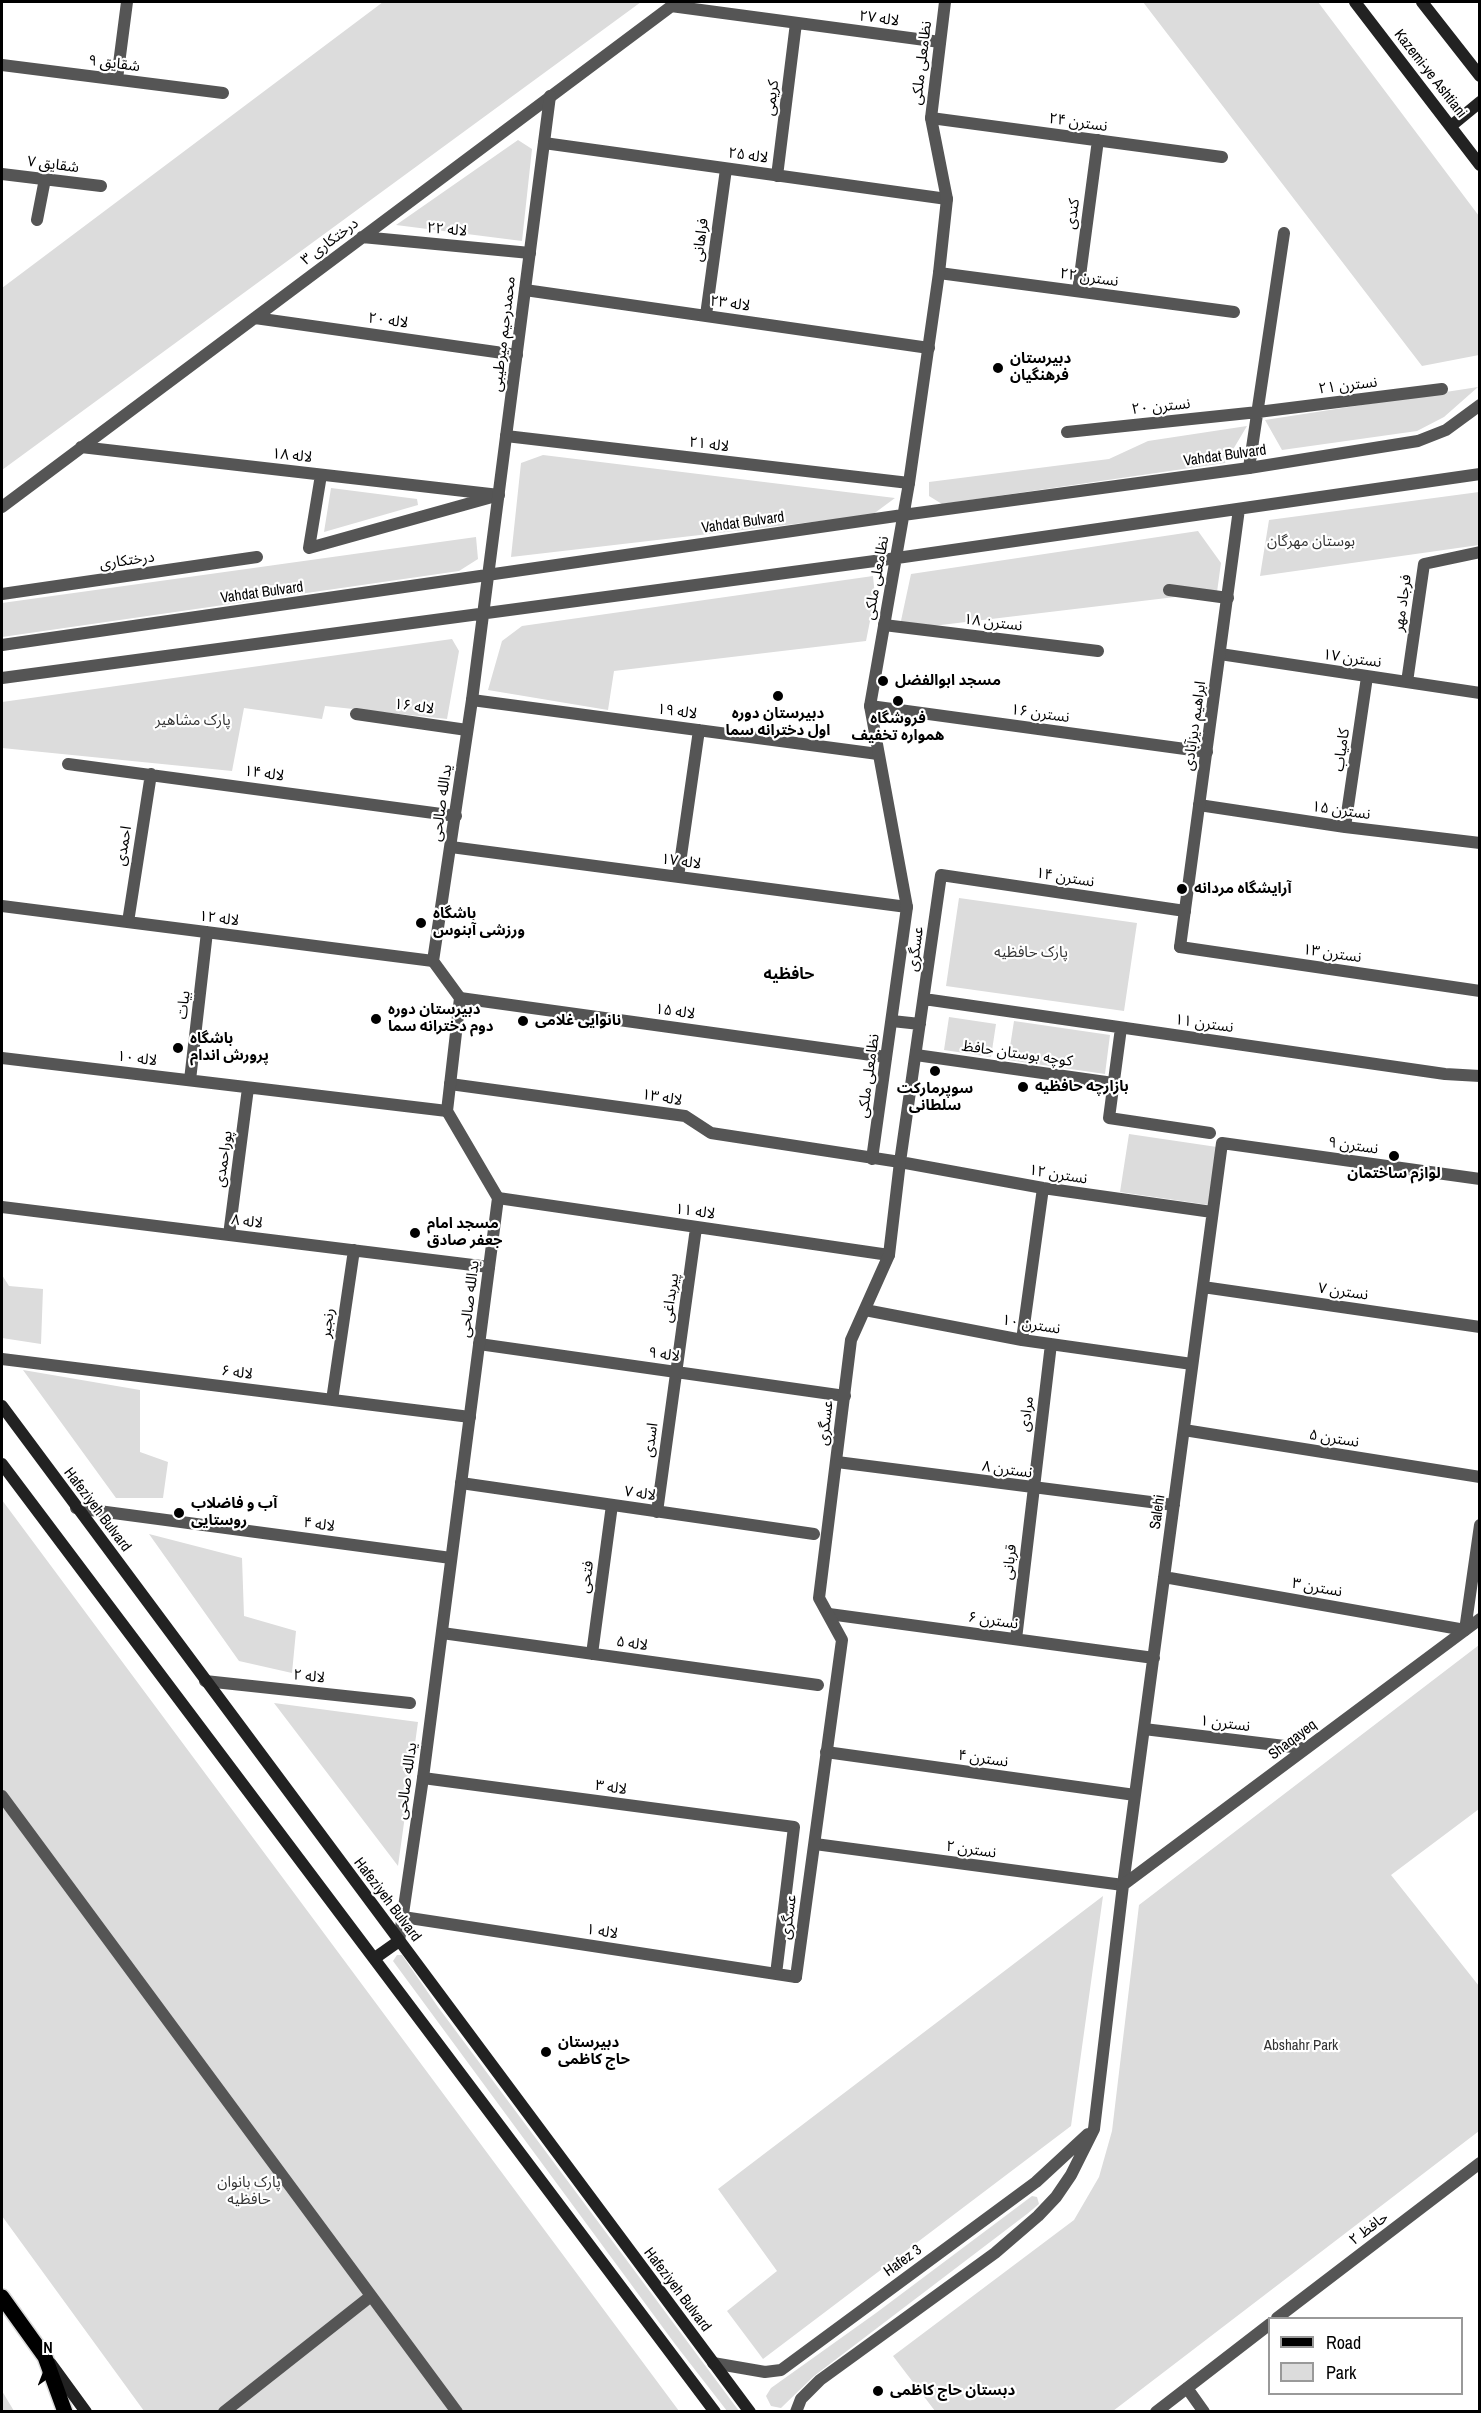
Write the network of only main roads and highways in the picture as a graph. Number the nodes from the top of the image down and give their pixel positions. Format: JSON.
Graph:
{"nodes":[{"id":1,"x":1355,"y":2,"type":"edge"},
{"id":2,"x":1422,"y":2,"type":"edge"},
{"id":3,"x":1479,"y":76,"type":"edge"},
{"id":4,"x":1479,"y":102,"type":"edge"},
{"id":5,"x":1451,"y":126,"type":"junction"},
{"id":6,"x":1479,"y":165,"type":"edge"},
{"id":7,"x":2,"y":1406,"type":"edge"},
{"id":8,"x":2,"y":1464,"type":"edge"},
{"id":9,"x":399,"y":1941,"type":"junction"},
{"id":10,"x":375,"y":1958,"type":"junction"},
{"id":11,"x":2,"y":2297,"type":"edge"},
{"id":12,"x":45,"y":2356,"type":"junction"},
{"id":13,"x":65,"y":2412,"type":"edge"},
{"id":14,"x":87,"y":2412,"type":"edge"},
{"id":15,"x":715,"y":2412,"type":"edge"},
{"id":16,"x":750,"y":2412,"type":"edge"}],
"edges":[{"from":1,"to":5,"type":"main road","name":"Kazemi-ye Ashtiani"},
{"from":2,"to":3,"type":"main road"},
{"from":4,"to":5,"type":"main road"},
{"from":5,"to":6,"type":"main road","name":"Kazemi-ye Ashtiani"},
{"from":7,"to":9,"type":"main road","name":"Hafeziyeh Bulvard"},
{"from":8,"to":10,"type":"main road"},
{"from":9,"to":10,"type":"main road"},
{"from":9,"to":16,"type":"main road","name":"Hafeziyeh Bulvard"},
{"from":10,"to":15,"type":"main road"},
{"from":11,"to":12,"type":"main road"},
{"from":12,"to":13,"type":"main road"},
{"from":12,"to":14,"type":"main road"}]}
